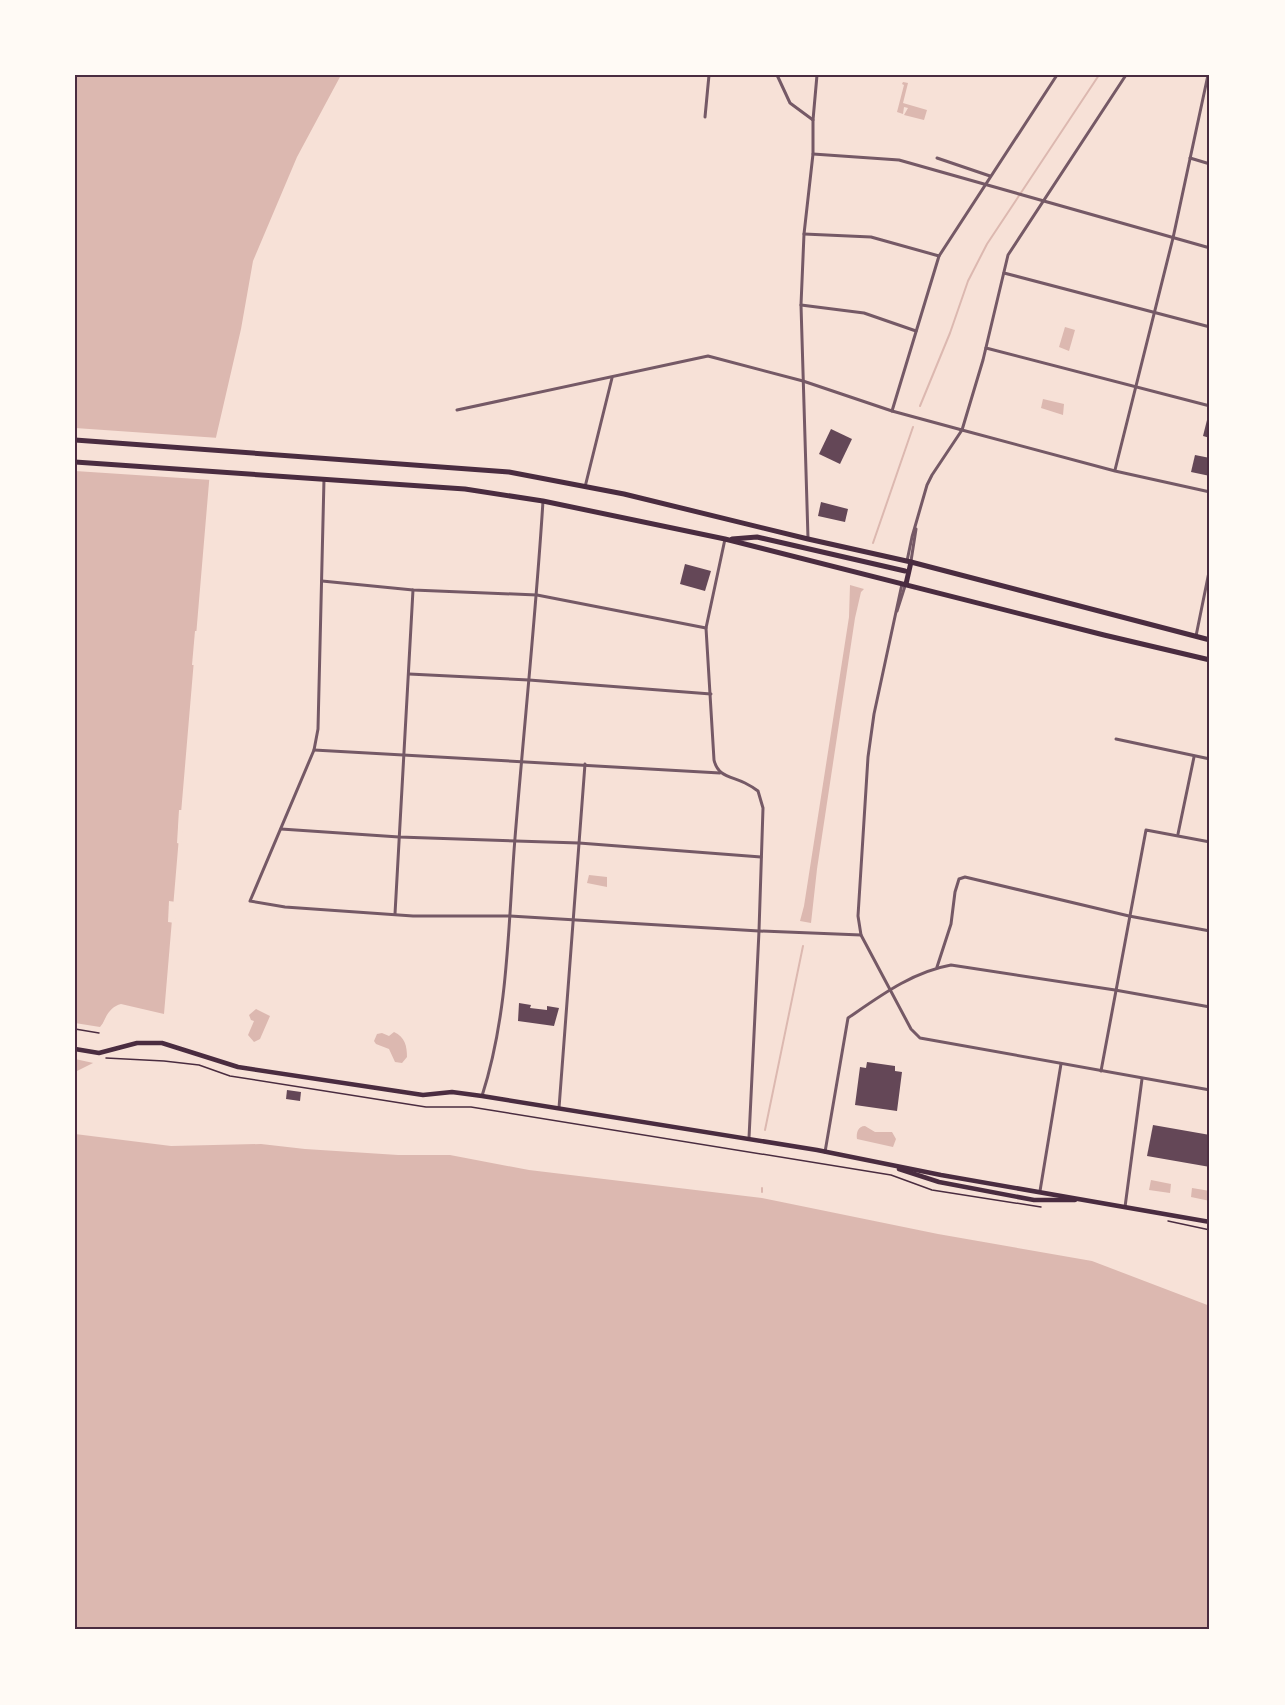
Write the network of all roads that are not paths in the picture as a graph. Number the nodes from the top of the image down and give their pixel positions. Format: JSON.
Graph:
{"nodes":[{"id":1,"x":710,"y":75,"type":"edge"},
{"id":2,"x":777,"y":75,"type":"edge"},
{"id":3,"x":817,"y":75,"type":"edge"},
{"id":4,"x":1057,"y":75,"type":"edge"},
{"id":5,"x":1126,"y":75,"type":"edge"},
{"id":6,"x":1208,"y":75,"type":"edge"},
{"id":7,"x":1208,"y":82,"type":"edge"},
{"id":8,"x":705,"y":117,"type":"dead end"},
{"id":9,"x":813,"y":120,"type":"junction"},
{"id":10,"x":813,"y":154,"type":"junction"},
{"id":11,"x":937,"y":158,"type":"dead end"},
{"id":12,"x":1190,"y":158,"type":"junction"},
{"id":13,"x":1210,"y":164,"type":"edge"},
{"id":14,"x":990,"y":176,"type":"junction"},
{"id":15,"x":985,"y":184,"type":"junction"},
{"id":16,"x":1043,"y":200,"type":"junction"},
{"id":17,"x":804,"y":234,"type":"junction"},
{"id":18,"x":1173,"y":238,"type":"junction"},
{"id":19,"x":1210,"y":248,"type":"edge"},
{"id":20,"x":939,"y":256,"type":"junction"},
{"id":21,"x":1004,"y":273,"type":"junction"},
{"id":22,"x":801,"y":305,"type":"junction"},
{"id":23,"x":1154,"y":312,"type":"junction"},
{"id":24,"x":1210,"y":327,"type":"edge"},
{"id":25,"x":916,"y":331,"type":"junction"},
{"id":26,"x":986,"y":348,"type":"junction"},
{"id":27,"x":612,"y":377,"type":"junction"},
{"id":28,"x":803,"y":381,"type":"junction"},
{"id":29,"x":1136,"y":387,"type":"junction"},
{"id":30,"x":1210,"y":406,"type":"edge"},
{"id":31,"x":458,"y":411,"type":"dead end"},
{"id":32,"x":892,"y":411,"type":"junction"},
{"id":33,"x":962,"y":430,"type":"junction"},
{"id":34,"x":75,"y":440,"type":"edge"},
{"id":35,"x":75,"y":462,"type":"edge"},
{"id":36,"x":1115,"y":471,"type":"junction"},
{"id":37,"x":324,"y":479,"type":"junction"},
{"id":38,"x":585,"y":487,"type":"junction"},
{"id":39,"x":1210,"y":492,"type":"edge"},
{"id":40,"x":543,"y":501,"type":"junction"},
{"id":41,"x":725,"y":539,"type":"junction"},
{"id":42,"x":808,"y":539,"type":"junction"},
{"id":43,"x":909,"y":561,"type":"junction"},
{"id":44,"x":1210,"y":567,"type":"edge"},
{"id":45,"x":905,"y":571,"type":"junction"},
{"id":46,"x":322,"y":581,"type":"junction"},
{"id":47,"x":904,"y":584,"type":"junction"},
{"id":48,"x":413,"y":590,"type":"junction"},
{"id":49,"x":537,"y":595,"type":"junction"},
{"id":50,"x":706,"y":628,"type":"junction"},
{"id":51,"x":1196,"y":636,"type":"junction"},
{"id":52,"x":1210,"y":640,"type":"edge"},
{"id":53,"x":1210,"y":660,"type":"edge"},
{"id":54,"x":409,"y":674,"type":"junction"},
{"id":55,"x":529,"y":680,"type":"junction"},
{"id":56,"x":711,"y":694,"type":"junction"},
{"id":57,"x":1116,"y":739,"type":"dead end"},
{"id":58,"x":314,"y":750,"type":"junction"},
{"id":59,"x":404,"y":756,"type":"junction"},
{"id":60,"x":1194,"y":757,"type":"junction"},
{"id":61,"x":1210,"y":759,"type":"edge"},
{"id":62,"x":522,"y":760,"type":"junction"},
{"id":63,"x":585,"y":764,"type":"junction"},
{"id":64,"x":721,"y":774,"type":"junction"},
{"id":65,"x":280,"y":830,"type":"junction"},
{"id":66,"x":1178,"y":835,"type":"junction"},
{"id":67,"x":399,"y":837,"type":"junction"},
{"id":68,"x":515,"y":840,"type":"junction"},
{"id":69,"x":1210,"y":842,"type":"edge"},
{"id":70,"x":579,"y":843,"type":"junction"},
{"id":71,"x":761,"y":857,"type":"junction"},
{"id":72,"x":395,"y":914,"type":"junction"},
{"id":73,"x":510,"y":916,"type":"junction"},
{"id":74,"x":1129,"y":916,"type":"junction"},
{"id":75,"x":575,"y":919,"type":"junction"},
{"id":76,"x":759,"y":931,"type":"junction"},
{"id":77,"x":1210,"y":931,"type":"edge"},
{"id":78,"x":861,"y":935,"type":"junction"},
{"id":79,"x":937,"y":967,"type":"junction"},
{"id":80,"x":889,"y":989,"type":"junction"},
{"id":81,"x":1115,"y":990,"type":"junction"},
{"id":82,"x":1210,"y":1007,"type":"edge"},
{"id":83,"x":75,"y":1048,"type":"edge"},
{"id":84,"x":1061,"y":1064,"type":"junction"},
{"id":85,"x":1101,"y":1071,"type":"junction"},
{"id":86,"x":1142,"y":1079,"type":"junction"},
{"id":87,"x":1210,"y":1090,"type":"edge"},
{"id":88,"x":482,"y":1096,"type":"junction"},
{"id":89,"x":559,"y":1108,"type":"junction"},
{"id":90,"x":749,"y":1139,"type":"junction"},
{"id":91,"x":825,"y":1152,"type":"junction"},
{"id":92,"x":881,"y":1163,"type":"junction"},
{"id":93,"x":941,"y":1175,"type":"junction"},
{"id":94,"x":939,"y":1182,"type":"junction"},
{"id":95,"x":1033,"y":1190,"type":"junction"},
{"id":96,"x":1040,"y":1191,"type":"junction"},
{"id":97,"x":1031,"y":1200,"type":"junction"},
{"id":98,"x":1087,"y":1200,"type":"junction"},
{"id":99,"x":1125,"y":1206,"type":"junction"},
{"id":100,"x":1210,"y":1222,"type":"edge"}],
"edges":[{"from":1,"to":8,"type":"street"},
{"from":2,"to":9,"type":"street"},
{"from":3,"to":9,"type":"street"},
{"from":4,"to":14,"type":"street"},
{"from":5,"to":16,"type":"street"},
{"from":6,"to":7,"type":"street"},
{"from":7,"to":12,"type":"street"},
{"from":9,"to":10,"type":"street"},
{"from":10,"to":15,"type":"street"},
{"from":10,"to":17,"type":"street"},
{"from":11,"to":14,"type":"street"},
{"from":12,"to":13,"type":"street"},
{"from":12,"to":18,"type":"street"},
{"from":14,"to":15,"type":"street"},
{"from":15,"to":16,"type":"street"},
{"from":15,"to":20,"type":"street"},
{"from":16,"to":18,"type":"street"},
{"from":16,"to":21,"type":"street"},
{"from":17,"to":20,"type":"street"},
{"from":17,"to":22,"type":"street"},
{"from":18,"to":19,"type":"street"},
{"from":18,"to":23,"type":"street"},
{"from":20,"to":25,"type":"street"},
{"from":21,"to":23,"type":"street"},
{"from":21,"to":26,"type":"street"},
{"from":22,"to":25,"type":"street"},
{"from":22,"to":28,"type":"street"},
{"from":23,"to":24,"type":"street"},
{"from":23,"to":29,"type":"street"},
{"from":25,"to":32,"type":"street"},
{"from":26,"to":29,"type":"street"},
{"from":26,"to":33,"type":"street"},
{"from":27,"to":28,"type":"street"},
{"from":27,"to":31,"type":"street"},
{"from":27,"to":38,"type":"street"},
{"from":28,"to":32,"type":"street"},
{"from":28,"to":42,"type":"street"},
{"from":29,"to":30,"type":"street"},
{"from":29,"to":36,"type":"street"},
{"from":32,"to":33,"type":"street"},
{"from":33,"to":36,"type":"street"},
{"from":33,"to":43,"type":"street"},
{"from":34,"to":38,"type":"main road"},
{"from":35,"to":37,"type":"main road"},
{"from":36,"to":39,"type":"street"},
{"from":37,"to":40,"type":"main road"},
{"from":37,"to":46,"type":"street"},
{"from":38,"to":42,"type":"main road"},
{"from":40,"to":41,"type":"main road"},
{"from":40,"to":49,"type":"street"},
{"from":41,"to":45,"type":"main road"},
{"from":41,"to":47,"type":"main road"},
{"from":41,"to":50,"type":"street"},
{"from":42,"to":43,"type":"main road"},
{"from":43,"to":45,"type":"main road"},
{"from":43,"to":47,"type":"main road"},
{"from":43,"to":51,"type":"main road"},
{"from":44,"to":51,"type":"street"},
{"from":45,"to":47,"type":"main road"},
{"from":46,"to":48,"type":"street"},
{"from":46,"to":58,"type":"street"},
{"from":47,"to":53,"type":"main road"},
{"from":47,"to":78,"type":"street"},
{"from":48,"to":49,"type":"street"},
{"from":48,"to":54,"type":"street"},
{"from":49,"to":50,"type":"street"},
{"from":49,"to":55,"type":"street"},
{"from":50,"to":56,"type":"street"},
{"from":51,"to":52,"type":"main road"},
{"from":54,"to":55,"type":"street"},
{"from":54,"to":59,"type":"street"},
{"from":55,"to":56,"type":"street"},
{"from":55,"to":62,"type":"street"},
{"from":56,"to":64,"type":"street"},
{"from":57,"to":60,"type":"street"},
{"from":58,"to":59,"type":"street"},
{"from":58,"to":65,"type":"street"},
{"from":59,"to":62,"type":"street"},
{"from":59,"to":67,"type":"street"},
{"from":60,"to":61,"type":"street"},
{"from":60,"to":66,"type":"street"},
{"from":62,"to":63,"type":"street"},
{"from":62,"to":68,"type":"street"},
{"from":63,"to":64,"type":"street"},
{"from":63,"to":70,"type":"street"},
{"from":64,"to":71,"type":"street"},
{"from":65,"to":67,"type":"street"},
{"from":65,"to":72,"type":"street"},
{"from":66,"to":69,"type":"street"},
{"from":66,"to":74,"type":"street"},
{"from":67,"to":68,"type":"street"},
{"from":67,"to":72,"type":"street"},
{"from":68,"to":70,"type":"street"},
{"from":68,"to":73,"type":"street"},
{"from":70,"to":71,"type":"street"},
{"from":70,"to":75,"type":"street"},
{"from":71,"to":76,"type":"street"},
{"from":72,"to":73,"type":"street"},
{"from":73,"to":75,"type":"street"},
{"from":73,"to":88,"type":"street"},
{"from":74,"to":77,"type":"street"},
{"from":74,"to":79,"type":"street"},
{"from":74,"to":81,"type":"street"},
{"from":75,"to":76,"type":"street"},
{"from":75,"to":89,"type":"street"},
{"from":76,"to":78,"type":"street"},
{"from":76,"to":90,"type":"street"},
{"from":78,"to":80,"type":"street"},
{"from":79,"to":80,"type":"street"},
{"from":79,"to":81,"type":"street"},
{"from":80,"to":84,"type":"street"},
{"from":80,"to":91,"type":"street"},
{"from":81,"to":82,"type":"street"},
{"from":81,"to":85,"type":"street"},
{"from":83,"to":88,"type":"main road"},
{"from":84,"to":85,"type":"street"},
{"from":84,"to":96,"type":"street"},
{"from":85,"to":86,"type":"street"},
{"from":86,"to":87,"type":"street"},
{"from":86,"to":99,"type":"street"},
{"from":88,"to":89,"type":"main road"},
{"from":89,"to":90,"type":"main road"},
{"from":90,"to":91,"type":"main road"},
{"from":91,"to":92,"type":"main road"},
{"from":92,"to":93,"type":"main road"},
{"from":92,"to":94,"type":"main road"},
{"from":93,"to":94,"type":"main road"},
{"from":93,"to":95,"type":"main road"},
{"from":94,"to":97,"type":"main road"},
{"from":95,"to":96,"type":"main road"},
{"from":95,"to":97,"type":"main road"},
{"from":96,"to":98,"type":"main road"},
{"from":97,"to":98,"type":"main road"},
{"from":98,"to":99,"type":"main road"},
{"from":99,"to":100,"type":"main road"}]}
